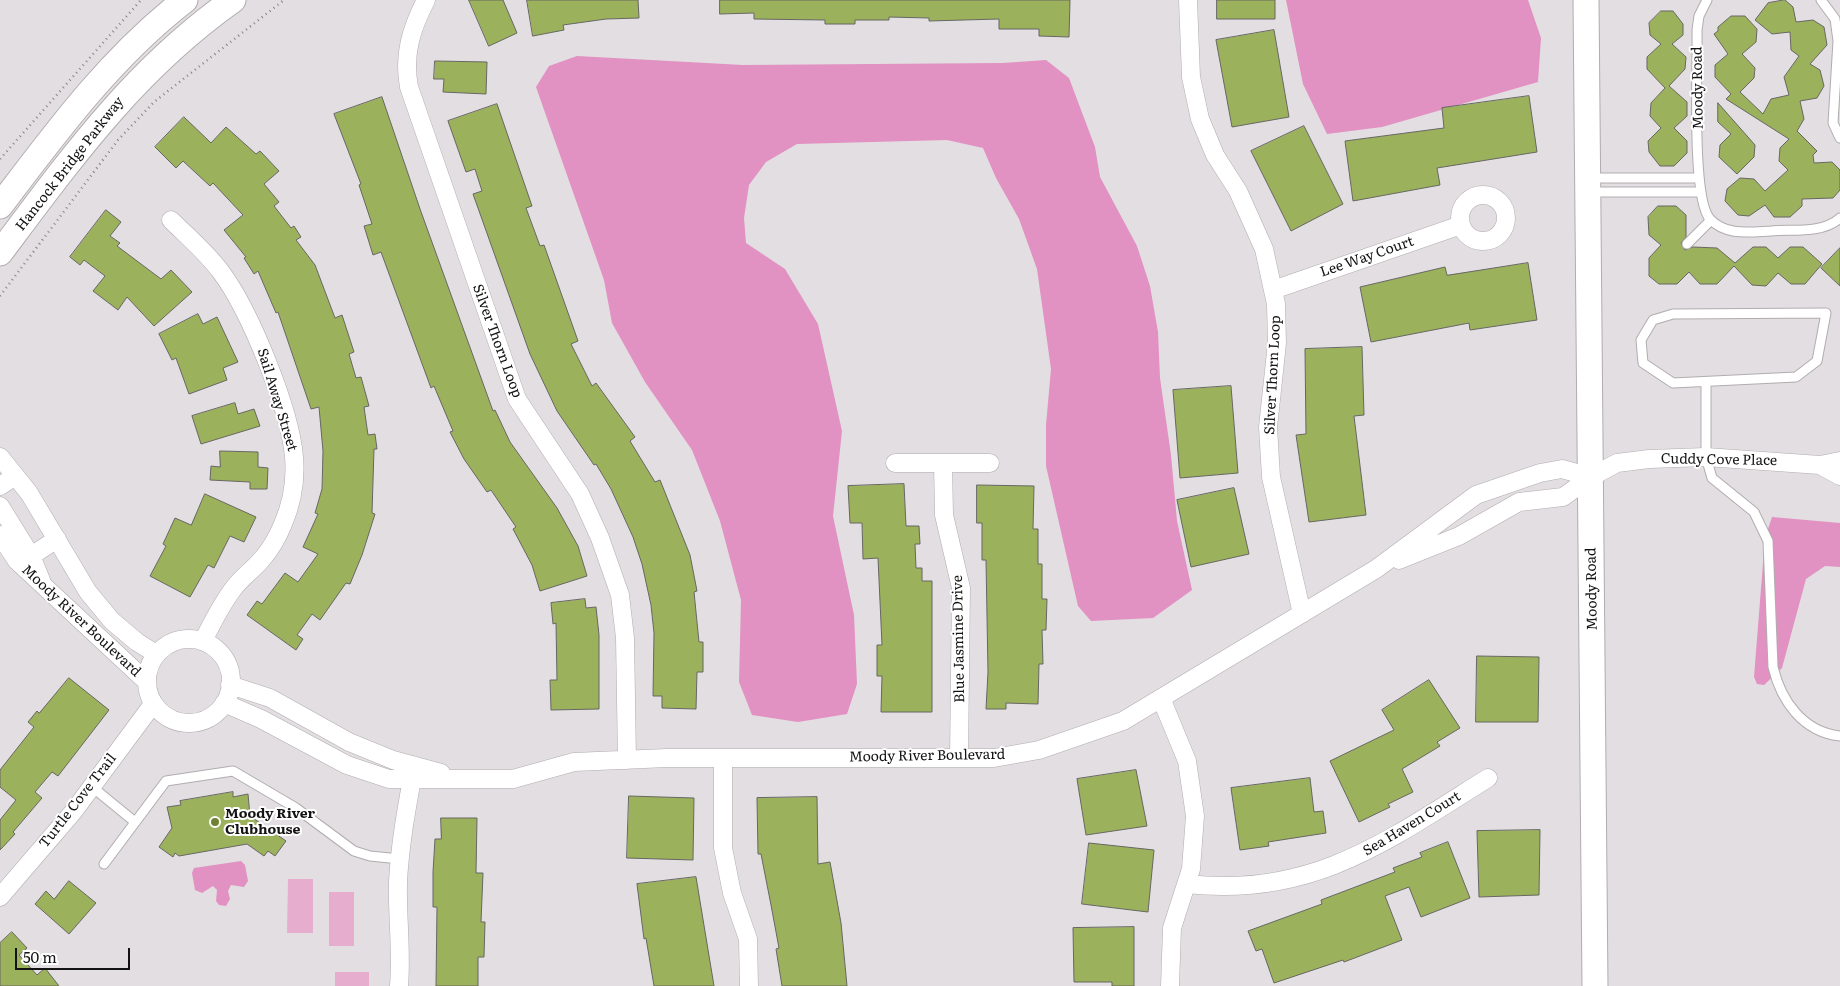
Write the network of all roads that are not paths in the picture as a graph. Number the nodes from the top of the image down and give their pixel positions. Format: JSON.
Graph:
{"nodes":[{"id":1,"x":185,"y":0,"type":"edge"},
{"id":2,"x":233,"y":0,"type":"edge"},
{"id":3,"x":426,"y":0,"type":"edge"},
{"id":4,"x":1188,"y":0,"type":"edge"},
{"id":5,"x":1586,"y":0,"type":"edge"},
{"id":6,"x":1707,"y":0,"type":"edge"},
{"id":7,"x":1822,"y":0,"type":"edge"},
{"id":8,"x":1838,"y":19,"type":"edge"},
{"id":9,"x":1840,"y":138,"type":"edge"},
{"id":10,"x":1699,"y":178,"type":"junction"},
{"id":11,"x":1588,"y":185,"type":"junction"},
{"id":12,"x":1700,"y":192,"type":"junction"},
{"id":13,"x":0,"y":206,"type":"edge"},
{"id":14,"x":1840,"y":218,"type":"edge"},
{"id":15,"x":172,"y":220,"type":"dead end"},
{"id":16,"x":1711,"y":220,"type":"junction"},
{"id":17,"x":1461,"y":225,"type":"dead end"},
{"id":18,"x":1687,"y":244,"type":"dead end"},
{"id":19,"x":0,"y":253,"type":"edge"},
{"id":20,"x":1273,"y":290,"type":"junction"},
{"id":21,"x":1706,"y":382,"type":"junction"},
{"id":22,"x":0,"y":457,"type":"edge"},
{"id":23,"x":1706,"y":457,"type":"junction"},
{"id":24,"x":1840,"y":461,"type":"edge"},
{"id":25,"x":895,"y":463,"type":"dead end"},
{"id":26,"x":943,"y":463,"type":"junction"},
{"id":27,"x":990,"y":464,"type":"dead end"},
{"id":28,"x":1820,"y":465,"type":"junction"},
{"id":29,"x":15,"y":476,"type":"junction"},
{"id":30,"x":1840,"y":476,"type":"edge"},
{"id":31,"x":1591,"y":477,"type":"junction"},
{"id":32,"x":0,"y":486,"type":"edge"},
{"id":33,"x":0,"y":506,"type":"edge"},
{"id":34,"x":1447,"y":518,"type":"junction"},
{"id":35,"x":0,"y":535,"type":"edge"},
{"id":36,"x":1459,"y":536,"type":"junction"},
{"id":37,"x":57,"y":539,"type":"junction"},
{"id":38,"x":24,"y":559,"type":"junction"},
{"id":39,"x":1376,"y":569,"type":"junction"},
{"id":40,"x":1302,"y":614,"type":"junction"},
{"id":41,"x":203,"y":641,"type":"junction"},
{"id":42,"x":156,"y":654,"type":"junction"},
{"id":43,"x":146,"y":682,"type":"junction"},
{"id":44,"x":230,"y":685,"type":"junction"},
{"id":45,"x":1161,"y":698,"type":"junction"},
{"id":46,"x":224,"y":703,"type":"junction"},
{"id":47,"x":153,"y":704,"type":"junction"},
{"id":48,"x":1840,"y":736,"type":"edge"},
{"id":49,"x":724,"y":758,"type":"junction"},
{"id":50,"x":959,"y":758,"type":"junction"},
{"id":51,"x":627,"y":760,"type":"junction"},
{"id":52,"x":413,"y":772,"type":"junction"},
{"id":53,"x":1488,"y":778,"type":"dead end"},
{"id":54,"x":91,"y":786,"type":"junction"},
{"id":55,"x":135,"y":822,"type":"junction"},
{"id":56,"x":400,"y":859,"type":"junction"},
{"id":57,"x":104,"y":864,"type":"dead end"},
{"id":58,"x":1187,"y":884,"type":"junction"},
{"id":59,"x":0,"y":897,"type":"edge"},
{"id":60,"x":399,"y":986,"type":"edge"},
{"id":61,"x":748,"y":986,"type":"edge"},
{"id":62,"x":1170,"y":986,"type":"edge"},
{"id":63,"x":1596,"y":986,"type":"edge"}],
"edges":[{"from":1,"to":13,"type":"street","name":"Hancock Bridge Parkway"},
{"from":2,"to":19,"type":"street","name":"Hancock Bridge Parkway"},
{"from":3,"to":51,"type":"street","name":"Silver Thorn Loop"},
{"from":4,"to":20,"type":"street","name":"Silver Thorn Loop"},
{"from":5,"to":11,"type":"street","name":"Moody Road"},
{"from":6,"to":10,"type":"lane","name":"Moody Road"},
{"from":7,"to":8,"type":"lane"},
{"from":8,"to":9,"type":"lane"},
{"from":10,"to":11,"type":"lane"},
{"from":10,"to":12,"type":"lane","name":"Moody Road"},
{"from":11,"to":12,"type":"lane"},
{"from":11,"to":31,"type":"street","name":"Moody Road"},
{"from":12,"to":16,"type":"lane","name":"Moody Road"},
{"from":14,"to":16,"type":"lane"},
{"from":15,"to":41,"type":"street","name":"Sail Away Street"},
{"from":16,"to":18,"type":"lane"},
{"from":17,"to":20,"type":"street","name":"Lee Way Court"},
{"from":20,"to":40,"type":"street","name":"Silver Thorn Loop"},
{"from":21,"to":21,"type":"lane"},
{"from":21,"to":23,"type":"lane"},
{"from":22,"to":29,"type":"street","name":"Moody River Boulevard"},
{"from":23,"to":28,"type":"street","name":"Cuddy Cove Place"},
{"from":23,"to":31,"type":"street","name":"Cuddy Cove Place"},
{"from":23,"to":48,"type":"lane"},
{"from":24,"to":28,"type":"street","name":"Cuddy Cove Place"},
{"from":25,"to":26,"type":"street"},
{"from":26,"to":27,"type":"street"},
{"from":26,"to":50,"type":"street","name":"Blue Jasmine Drive"},
{"from":28,"to":30,"type":"street","name":"Cuddy Cove Place"},
{"from":29,"to":32,"type":"street"},
{"from":29,"to":37,"type":"street","name":"Moody River Boulevard"},
{"from":31,"to":34,"type":"street","name":"Moody River Boulevard"},
{"from":31,"to":36,"type":"street","name":"Moody River Boulevard"},
{"from":31,"to":63,"type":"street","name":"Moody Road"},
{"from":33,"to":38,"type":"street"},
{"from":34,"to":36,"type":"street"},
{"from":34,"to":39,"type":"street","name":"Moody River Boulevard"},
{"from":35,"to":38,"type":"street","name":"Moody River Boulevard"},
{"from":36,"to":39,"type":"street","name":"Moody River Boulevard"},
{"from":37,"to":38,"type":"street"},
{"from":37,"to":42,"type":"street","name":"Moody River Boulevard"},
{"from":38,"to":43,"type":"street","name":"Moody River Boulevard"},
{"from":39,"to":40,"type":"street","name":"Moody River Boulevard"},
{"from":40,"to":45,"type":"street","name":"Moody River Boulevard"},
{"from":41,"to":42,"type":"street","name":"Moody River Boulevard"},
{"from":41,"to":44,"type":"street"},
{"from":42,"to":43,"type":"street","name":"Moody River Boulevard"},
{"from":43,"to":47,"type":"street","name":"Moody River Boulevard"},
{"from":44,"to":46,"type":"street"},
{"from":44,"to":52,"type":"street","name":"Moody River Boulevard"},
{"from":45,"to":50,"type":"street","name":"Moody River Boulevard"},
{"from":45,"to":58,"type":"street"},
{"from":46,"to":47,"type":"street"},
{"from":46,"to":52,"type":"street","name":"Moody River Boulevard"},
{"from":47,"to":54,"type":"street","name":"Turtle Cove Trail"},
{"from":49,"to":50,"type":"street","name":"Moody River Boulevard"},
{"from":49,"to":51,"type":"street","name":"Moody River Boulevard"},
{"from":49,"to":61,"type":"street"},
{"from":51,"to":52,"type":"street","name":"Moody River Boulevard"},
{"from":52,"to":56,"type":"street"},
{"from":53,"to":58,"type":"street","name":"Sea Haven Court"},
{"from":54,"to":55,"type":"lane"},
{"from":54,"to":59,"type":"street","name":"Turtle Cove Trail"},
{"from":55,"to":56,"type":"lane"},
{"from":55,"to":57,"type":"lane"},
{"from":56,"to":60,"type":"street"},
{"from":58,"to":62,"type":"street"}]}
